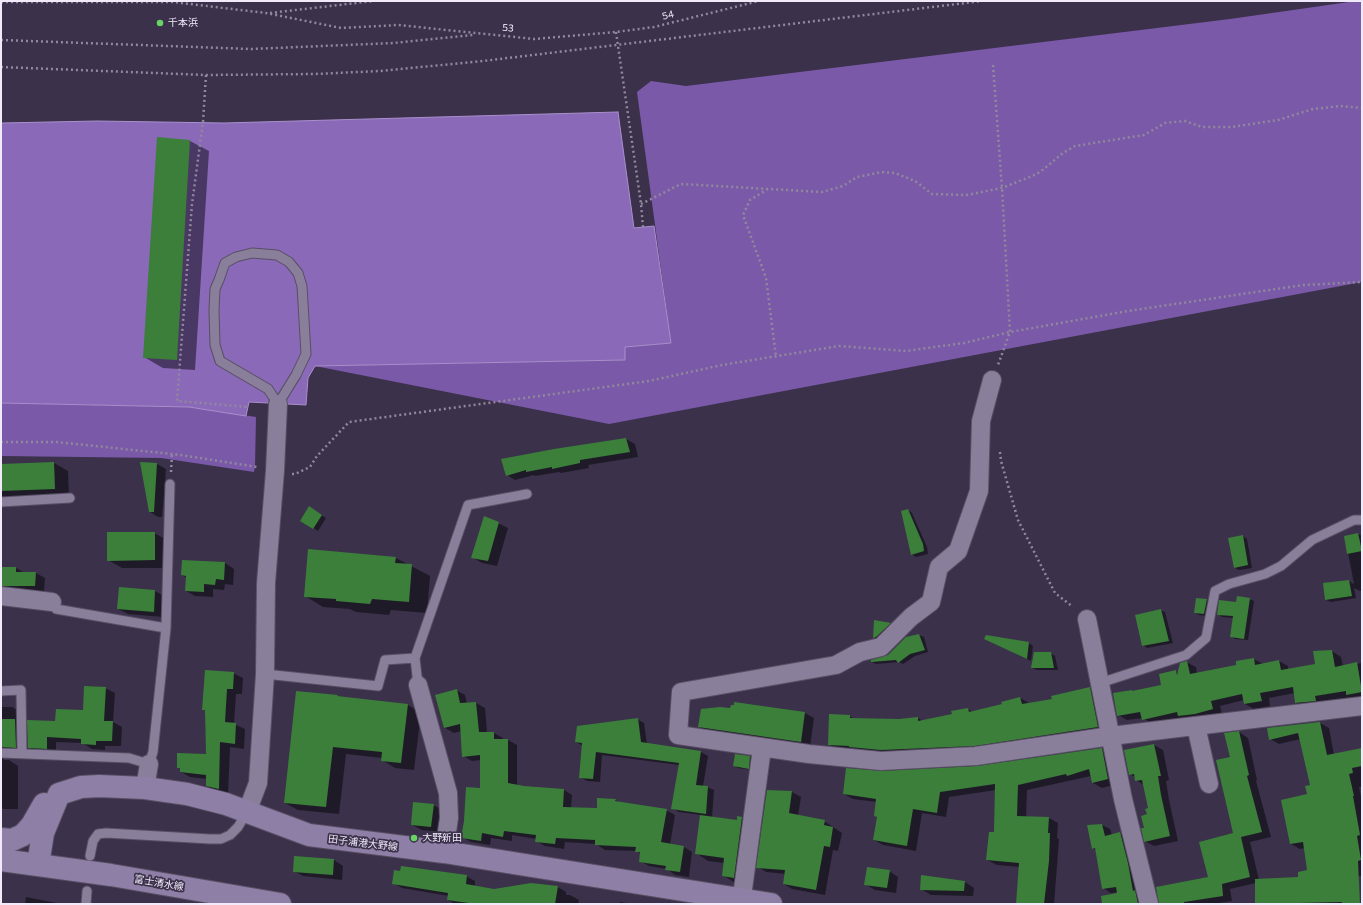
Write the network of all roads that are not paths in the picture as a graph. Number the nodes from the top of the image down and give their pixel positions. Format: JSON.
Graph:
{"nodes":[{"id":1,"x":992,"y":380,"type":"road end"},
{"id":2,"x":278,"y":404,"type":"junction"},
{"id":3,"x":170,"y":484,"type":"dead end"},
{"id":4,"x":527,"y":494,"type":"dead end"},
{"id":5,"x":70,"y":498,"type":"dead end"},
{"id":6,"x":1,"y":502,"type":"edge"},
{"id":7,"x":1362,"y":520,"type":"edge"},
{"id":8,"x":1,"y":596,"type":"edge"},
{"id":9,"x":52,"y":602,"type":"joint"},
{"id":10,"x":1087,"y":619,"type":"road end"},
{"id":11,"x":166,"y":628,"type":"junction"},
{"id":12,"x":415,"y":658,"type":"junction"},
{"id":13,"x":265,"y":674,"type":"junction"},
{"id":14,"x":1100,"y":682,"type":"junction"},
{"id":15,"x":418,"y":685,"type":"joint"},
{"id":16,"x":1,"y":690,"type":"edge"},
{"id":17,"x":1362,"y":706,"type":"edge"},
{"id":18,"x":1196,"y":726,"type":"junction"},
{"id":19,"x":1111,"y":736,"type":"junction"},
{"id":20,"x":762,"y":748,"type":"junction"},
{"id":21,"x":1,"y":753,"type":"edge"},
{"id":22,"x":22,"y":753,"type":"junction"},
{"id":23,"x":149,"y":764,"type":"junction"},
{"id":24,"x":1209,"y":784,"type":"dead end"},
{"id":25,"x":145,"y":788,"type":"junction"},
{"id":26,"x":59,"y":794,"type":"junction"},
{"id":27,"x":247,"y":812,"type":"junction"},
{"id":28,"x":1,"y":839,"type":"edge"},
{"id":29,"x":444,"y":852,"type":"junction"},
{"id":30,"x":90,"y":856,"type":"dead end"},
{"id":31,"x":1,"y":860,"type":"edge"},
{"id":32,"x":38,"y":865,"type":"junction"},
{"id":33,"x":87,"y":891,"type":"dead end"},
{"id":34,"x":741,"y":902,"type":"edge"},
{"id":35,"x":86,"y":904,"type":"edge"},
{"id":36,"x":280,"y":904,"type":"edge"},
{"id":37,"x":771,"y":904,"type":"edge"},
{"id":38,"x":1149,"y":904,"type":"edge"}],
"edges":[{"from":1,"to":20,"type":"street"},
{"from":2,"to":2,"type":"lane"},
{"from":2,"to":13,"type":"street"},
{"from":3,"to":11,"type":"lane"},
{"from":4,"to":12,"type":"lane"},
{"from":5,"to":6,"type":"lane"},
{"from":7,"to":14,"type":"lane"},
{"from":8,"to":9,"type":"street"},
{"from":9,"to":11,"type":"lane"},
{"from":10,"to":14,"type":"street"},
{"from":11,"to":23,"type":"lane"},
{"from":12,"to":13,"type":"lane"},
{"from":12,"to":15,"type":"lane"},
{"from":13,"to":27,"type":"street"},
{"from":14,"to":19,"type":"street"},
{"from":15,"to":29,"type":"street"},
{"from":16,"to":22,"type":"lane"},
{"from":17,"to":18,"type":"street"},
{"from":18,"to":19,"type":"street"},
{"from":18,"to":24,"type":"street"},
{"from":19,"to":20,"type":"street"},
{"from":19,"to":38,"type":"street"},
{"from":20,"to":34,"type":"street"},
{"from":21,"to":22,"type":"lane"},
{"from":22,"to":23,"type":"lane"},
{"from":23,"to":25,"type":"street"},
{"from":25,"to":26,"type":"main road","name":"田子浦港大野線"},
{"from":25,"to":27,"type":"main road","name":"田子浦港大野線"},
{"from":26,"to":28,"type":"main road","name":"田子浦港大野線"},
{"from":26,"to":32,"type":"main road"},
{"from":27,"to":29,"type":"main road","name":"田子浦港大野線"},
{"from":27,"to":30,"type":"lane"},
{"from":29,"to":34,"type":"main road","name":"田子浦港大野線"},
{"from":31,"to":32,"type":"main road","name":"富士清水線"},
{"from":32,"to":36,"type":"main road","name":"富士清水線"},
{"from":33,"to":35,"type":"lane"},
{"from":34,"to":37,"type":"main road","name":"田子浦港大野線"}]}
